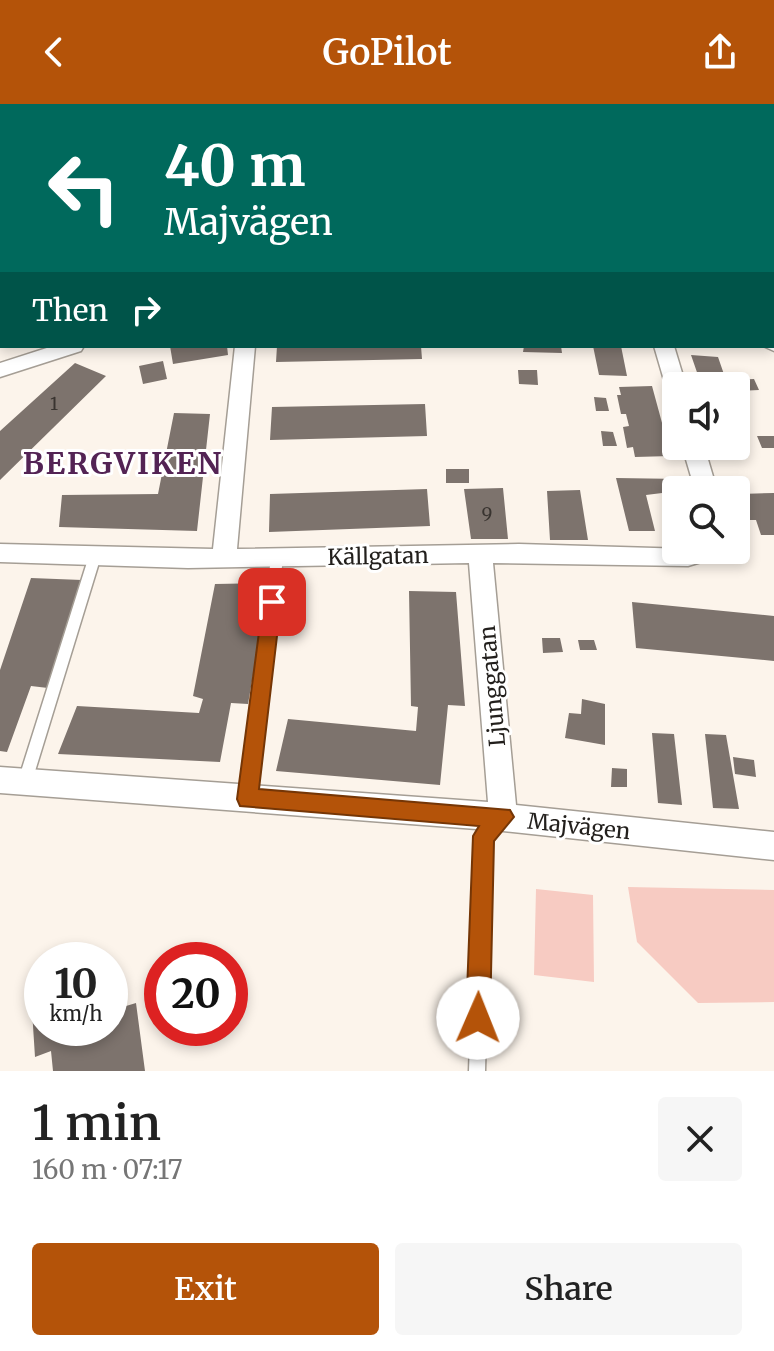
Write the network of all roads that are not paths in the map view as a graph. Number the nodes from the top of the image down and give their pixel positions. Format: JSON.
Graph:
{"nodes":[{"id":1,"x":68,"y":348,"type":"edge"},
{"id":2,"x":245,"y":348,"type":"edge"},
{"id":3,"x":665,"y":348,"type":"edge"},
{"id":4,"x":0,"y":370,"type":"edge"},
{"id":5,"x":672,"y":372,"type":"edge"},
{"id":6,"x":0,"y":553,"type":"edge"},
{"id":7,"x":480,"y":554,"type":"junction"},
{"id":8,"x":95,"y":556,"type":"junction"},
{"id":9,"x":662,"y":557,"type":"edge"},
{"id":10,"x":224,"y":558,"type":"junction"},
{"id":11,"x":277,"y":558,"type":"junction"},
{"id":12,"x":13,"y":781,"type":"edge"},
{"id":13,"x":247,"y":799,"type":"junction"},
{"id":14,"x":503,"y":817,"type":"junction"},
{"id":15,"x":774,"y":846,"type":"edge"},
{"id":16,"x":477,"y":1071,"type":"edge"}],
"edges":[{"from":1,"to":4,"type":"street"},
{"from":2,"to":10,"type":"street"},
{"from":3,"to":5,"type":"street"},
{"from":6,"to":8,"type":"street","name":"Källgatan"},
{"from":7,"to":9,"type":"street","name":"Källgatan"},
{"from":7,"to":11,"type":"street","name":"Källgatan"},
{"from":7,"to":14,"type":"street","name":"Ljunggatan"},
{"from":8,"to":10,"type":"street","name":"Källgatan"},
{"from":8,"to":12,"type":"lane"},
{"from":10,"to":11,"type":"street","name":"Källgatan"},
{"from":11,"to":13,"type":"lane"},
{"from":12,"to":13,"type":"street","name":"Majvägen"},
{"from":13,"to":14,"type":"street","name":"Majvägen"},
{"from":14,"to":15,"type":"street","name":"Majvägen"},
{"from":14,"to":16,"type":"lane"}]}
